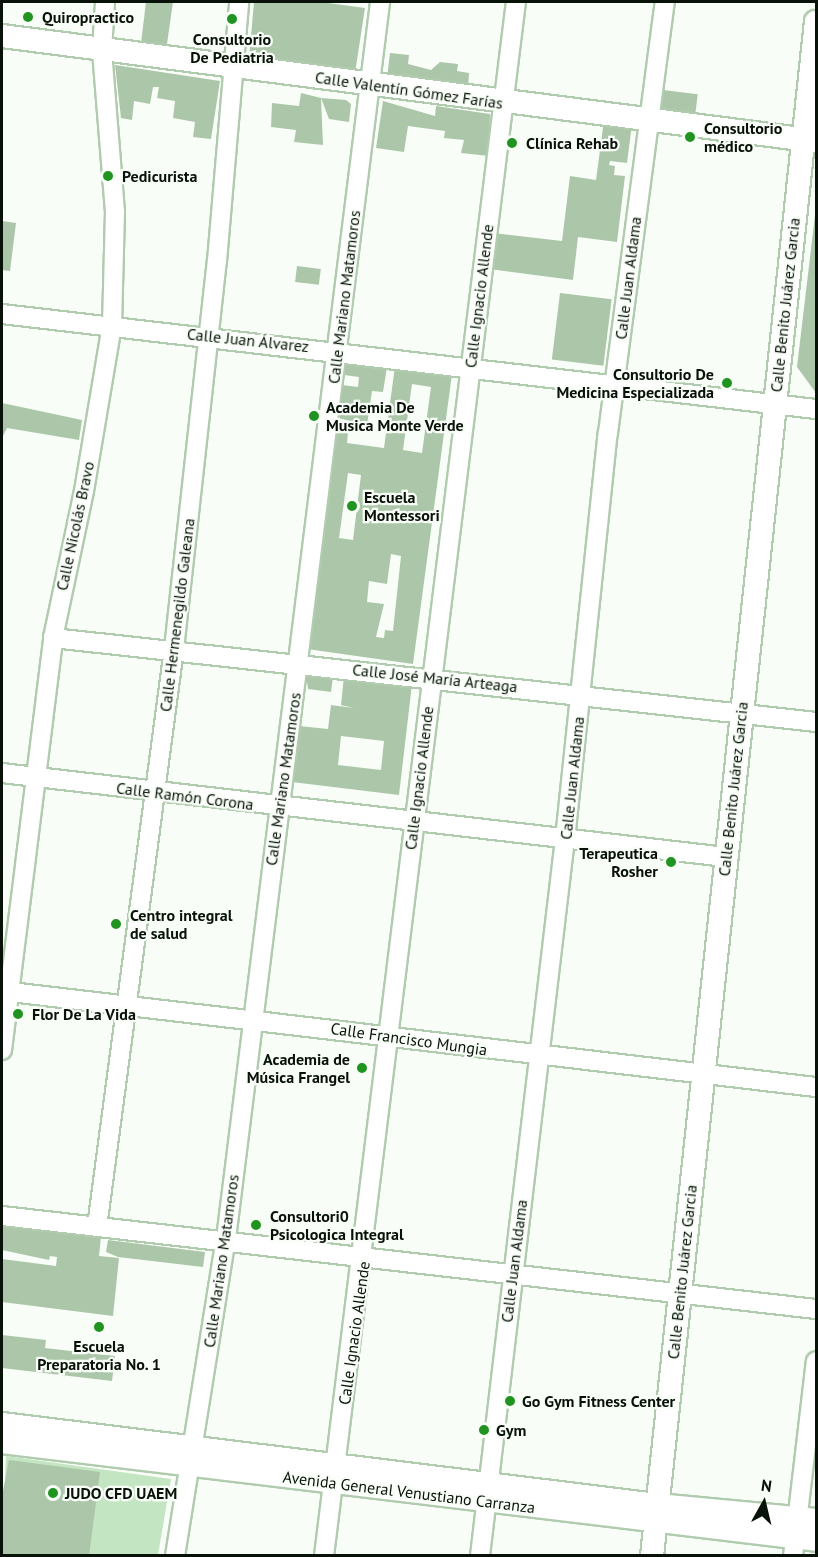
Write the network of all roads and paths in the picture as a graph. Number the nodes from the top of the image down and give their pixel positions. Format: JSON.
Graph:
{"nodes":[{"id":1,"x":105,"y":2,"type":"edge"},
{"id":2,"x":239,"y":2,"type":"edge"},
{"id":3,"x":380,"y":2,"type":"edge"},
{"id":4,"x":516,"y":2,"type":"edge"},
{"id":5,"x":665,"y":2,"type":"edge"},
{"id":6,"x":816,"y":22,"type":"edge"},
{"id":7,"x":2,"y":36,"type":"edge"},
{"id":8,"x":102,"y":50,"type":"junction"},
{"id":9,"x":235,"y":68,"type":"junction"},
{"id":10,"x":371,"y":86,"type":"junction"},
{"id":11,"x":505,"y":103,"type":"junction"},
{"id":12,"x":649,"y":121,"type":"junction"},
{"id":13,"x":810,"y":140,"type":"edge"},
{"id":14,"x":2,"y":314,"type":"edge"},
{"id":15,"x":112,"y":326,"type":"junction"},
{"id":16,"x":208,"y":335,"type":"junction"},
{"id":17,"x":337,"y":350,"type":"junction"},
{"id":18,"x":470,"y":366,"type":"junction"},
{"id":19,"x":615,"y":385,"type":"junction"},
{"id":20,"x":775,"y":404,"type":"junction"},
{"id":21,"x":816,"y":409,"type":"edge"},
{"id":22,"x":53,"y":638,"type":"junction"},
{"id":23,"x":174,"y":649,"type":"junction"},
{"id":24,"x":298,"y":664,"type":"junction"},
{"id":25,"x":432,"y":678,"type":"junction"},
{"id":26,"x":582,"y":693,"type":"junction"},
{"id":27,"x":741,"y":713,"type":"junction"},
{"id":28,"x":816,"y":722,"type":"edge"},
{"id":29,"x":2,"y":773,"type":"edge"},
{"id":30,"x":35,"y":777,"type":"junction"},
{"id":31,"x":156,"y":793,"type":"junction"},
{"id":32,"x":281,"y":808,"type":"junction"},
{"id":33,"x":414,"y":823,"type":"junction"},
{"id":34,"x":565,"y":839,"type":"junction"},
{"id":35,"x":726,"y":856,"type":"junction"},
{"id":36,"x":5,"y":992,"type":"edge"},
{"id":37,"x":123,"y":1004,"type":"junction"},
{"id":38,"x":250,"y":1020,"type":"junction"},
{"id":39,"x":388,"y":1035,"type":"junction"},
{"id":40,"x":2,"y":1050,"type":"edge"},
{"id":41,"x":539,"y":1056,"type":"junction"},
{"id":42,"x":702,"y":1074,"type":"junction"},
{"id":43,"x":816,"y":1087,"type":"edge"},
{"id":44,"x":2,"y":1216,"type":"edge"},
{"id":45,"x":97,"y":1227,"type":"junction"},
{"id":46,"x":226,"y":1239,"type":"junction"},
{"id":47,"x":364,"y":1257,"type":"junction"},
{"id":48,"x":512,"y":1272,"type":"junction"},
{"id":49,"x":680,"y":1292,"type":"junction"},
{"id":50,"x":816,"y":1309,"type":"edge"},
{"id":51,"x":816,"y":1360,"type":"edge"},
{"id":52,"x":2,"y":1424,"type":"edge"},
{"id":53,"x":2,"y":1442,"type":"edge"},
{"id":54,"x":190,"y":1457,"type":"junction"},
{"id":55,"x":334,"y":1473,"type":"junction"},
{"id":56,"x":488,"y":1491,"type":"junction"},
{"id":57,"x":657,"y":1513,"type":"junction"},
{"id":58,"x":803,"y":1534,"type":"edge"},
{"id":59,"x":175,"y":1556,"type":"edge"},
{"id":60,"x":324,"y":1556,"type":"edge"},
{"id":61,"x":480,"y":1556,"type":"edge"},
{"id":62,"x":652,"y":1556,"type":"edge"}],
"edges":[{"from":1,"to":8,"type":"street","name":"Calle Nicolás Bravo"},
{"from":2,"to":9,"type":"street","name":"Calle Hermenegildo Galeana"},
{"from":3,"to":10,"type":"street","name":"Calle Mariano Matamoros"},
{"from":4,"to":11,"type":"street","name":"Calle Ignacio Allende"},
{"from":5,"to":12,"type":"street","name":"Calle Juan Aldama"},
{"from":6,"to":13,"type":"main road","name":"Calle Benito Juárez Garcia"},
{"from":7,"to":8,"type":"main road","name":"Calle Valentín Gómez Farías"},
{"from":8,"to":9,"type":"main road","name":"Calle Valentín Gómez Farías"},
{"from":8,"to":15,"type":"street","name":"Calle Nicolás Bravo"},
{"from":9,"to":10,"type":"main road","name":"Calle Valentín Gómez Farías"},
{"from":9,"to":16,"type":"street","name":"Calle Hermenegildo Galeana"},
{"from":10,"to":11,"type":"main road","name":"Calle Valentín Gómez Farías"},
{"from":10,"to":17,"type":"street","name":"Calle Mariano Matamoros"},
{"from":11,"to":12,"type":"main road","name":"Calle Valentín Gómez Farías"},
{"from":11,"to":18,"type":"street","name":"Calle Ignacio Allende"},
{"from":12,"to":13,"type":"main road","name":"Calle Valentín Gómez Farías"},
{"from":12,"to":19,"type":"street","name":"Calle Juan Aldama"},
{"from":13,"to":20,"type":"main road","name":"Calle Benito Juárez Garcia"},
{"from":14,"to":15,"type":"street","name":"Calle Juan Álvarez"},
{"from":15,"to":16,"type":"street","name":"Calle Juan Álvarez"},
{"from":15,"to":22,"type":"street","name":"Calle Nicolás Bravo"},
{"from":16,"to":17,"type":"street","name":"Calle Juan Álvarez"},
{"from":16,"to":23,"type":"street","name":"Calle Hermenegildo Galeana"},
{"from":17,"to":18,"type":"street","name":"Calle Juan Álvarez"},
{"from":17,"to":24,"type":"street","name":"Calle Mariano Matamoros"},
{"from":18,"to":19,"type":"street","name":"Calle Juan Álvarez"},
{"from":18,"to":25,"type":"street","name":"Calle Ignacio Allende"},
{"from":19,"to":20,"type":"street","name":"Calle Juan Álvarez"},
{"from":19,"to":26,"type":"street","name":"Calle Juan Aldama"},
{"from":20,"to":21,"type":"street","name":"Calle Juan Álvarez"},
{"from":20,"to":27,"type":"main road","name":"Calle Benito Juárez Garcia"},
{"from":22,"to":23,"type":"street","name":"Calle José María Arteaga"},
{"from":22,"to":30,"type":"street","name":"Calle Nicolás Bravo"},
{"from":23,"to":24,"type":"street","name":"Calle José María Arteaga"},
{"from":23,"to":31,"type":"street","name":"Calle Hermenegildo Galeana"},
{"from":24,"to":25,"type":"street","name":"Calle José María Arteaga"},
{"from":24,"to":32,"type":"street","name":"Calle Mariano Matamoros"},
{"from":25,"to":26,"type":"street","name":"Calle José María Arteaga"},
{"from":25,"to":33,"type":"street","name":"Calle Ignacio Allende"},
{"from":26,"to":27,"type":"street","name":"Calle José María Arteaga"},
{"from":26,"to":34,"type":"street","name":"Calle Juan Aldama"},
{"from":27,"to":28,"type":"street","name":"Calle José María Arteaga"},
{"from":27,"to":35,"type":"main road","name":"Calle Benito Juárez Garcia"},
{"from":29,"to":30,"type":"street","name":"Calle Ramón Corona"},
{"from":30,"to":31,"type":"street","name":"Calle Ramón Corona"},
{"from":30,"to":36,"type":"street","name":"Calle Nicolás Bravo"},
{"from":31,"to":32,"type":"street","name":"Calle Ramón Corona"},
{"from":31,"to":37,"type":"street","name":"Calle Hermenegildo Galeana"},
{"from":32,"to":33,"type":"street","name":"Calle Ramón Corona"},
{"from":32,"to":38,"type":"street","name":"Calle Mariano Matamoros"},
{"from":33,"to":34,"type":"street","name":"Calle Ramón Corona"},
{"from":33,"to":39,"type":"street","name":"Calle Ignacio Allende"},
{"from":34,"to":35,"type":"street","name":"Calle Ramón Corona"},
{"from":34,"to":41,"type":"street","name":"Calle Juan Aldama"},
{"from":35,"to":42,"type":"main road","name":"Calle Benito Juárez Garcia"},
{"from":36,"to":37,"type":"street","name":"Calle Francisco Mungia"},
{"from":36,"to":40,"type":"street","name":"Calle Nicolás Bravo"},
{"from":37,"to":38,"type":"street","name":"Calle Francisco Mungia"},
{"from":37,"to":45,"type":"street","name":"Calle Hermenegildo Galeana"},
{"from":38,"to":39,"type":"street","name":"Calle Francisco Mungia"},
{"from":38,"to":46,"type":"street","name":"Calle Mariano Matamoros"},
{"from":39,"to":41,"type":"street","name":"Calle Francisco Mungia"},
{"from":39,"to":47,"type":"street","name":"Calle Ignacio Allende"},
{"from":41,"to":42,"type":"street","name":"Calle Francisco Mungia"},
{"from":41,"to":48,"type":"street","name":"Calle Juan Aldama"},
{"from":42,"to":43,"type":"street","name":"Calle Francisco Mungia"},
{"from":42,"to":49,"type":"main road","name":"Calle Benito Juárez Garcia"},
{"from":44,"to":45,"type":"street"},
{"from":45,"to":46,"type":"street"},
{"from":46,"to":47,"type":"street"},
{"from":46,"to":54,"type":"street","name":"Calle Mariano Matamoros"},
{"from":47,"to":48,"type":"street"},
{"from":47,"to":55,"type":"street","name":"Calle Ignacio Allende"},
{"from":48,"to":49,"type":"street"},
{"from":48,"to":56,"type":"street","name":"Calle Juan Aldama"},
{"from":49,"to":50,"type":"street"},
{"from":49,"to":57,"type":"main road","name":"Calle Benito Juárez Garcia"},
{"from":51,"to":58,"type":"street"},
{"from":52,"to":54,"type":"main road","name":"Avenida General Venustiano Carranza"},
{"from":53,"to":54,"type":"main road","name":"Avenida General Venustiano Carranza"},
{"from":54,"to":55,"type":"main road","name":"Avenida General Venustiano Carranza"},
{"from":54,"to":59,"type":"street","name":"Calle Mariano Matamoros"},
{"from":55,"to":56,"type":"main road","name":"Avenida General Venustiano Carranza"},
{"from":55,"to":60,"type":"street","name":"Calle Ignacio Allende"},
{"from":56,"to":57,"type":"main road","name":"Avenida General Venustiano Carranza"},
{"from":56,"to":61,"type":"street","name":"Calle Juan Aldama"},
{"from":57,"to":58,"type":"main road","name":"Avenida General Venustiano Carranza"},
{"from":57,"to":62,"type":"main road","name":"Calle Benito Juárez Garcia"}]}
